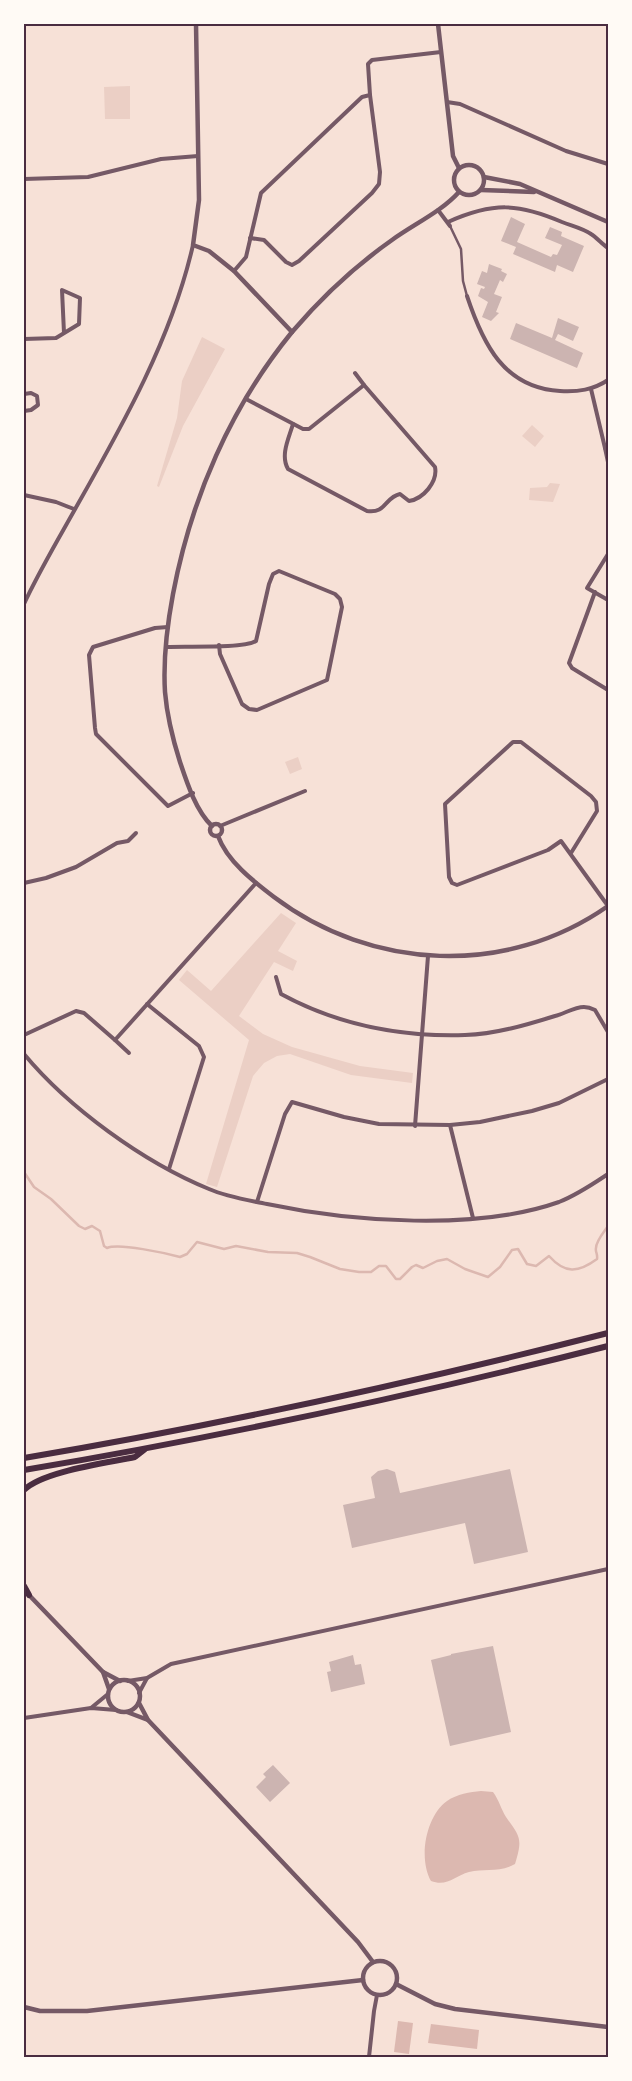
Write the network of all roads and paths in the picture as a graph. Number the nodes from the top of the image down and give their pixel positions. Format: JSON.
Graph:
{"nodes":[{"id":1,"x":196,"y":24,"type":"edge"},
{"id":2,"x":438,"y":24,"type":"edge"},
{"id":3,"x":441,"y":52,"type":"junction"},
{"id":4,"x":370,"y":95,"type":"junction"},
{"id":5,"x":447,"y":102,"type":"junction"},
{"id":6,"x":198,"y":156,"type":"junction"},
{"id":7,"x":608,"y":164,"type":"edge"},
{"id":8,"x":459,"y":168,"type":"junction"},
{"id":9,"x":484,"y":177,"type":"junction"},
{"id":10,"x":24,"y":179,"type":"edge"},
{"id":11,"x":481,"y":190,"type":"junction"},
{"id":12,"x":459,"y":192,"type":"junction"},
{"id":13,"x":538,"y":193,"type":"junction"},
{"id":14,"x":438,"y":210,"type":"junction"},
{"id":15,"x":608,"y":222,"type":"edge"},
{"id":16,"x":449,"y":224,"type":"junction"},
{"id":17,"x":250,"y":238,"type":"junction"},
{"id":18,"x":193,"y":245,"type":"junction"},
{"id":19,"x":608,"y":248,"type":"edge"},
{"id":20,"x":234,"y":271,"type":"junction"},
{"id":21,"x":467,"y":296,"type":"joint"},
{"id":22,"x":292,"y":332,"type":"junction"},
{"id":23,"x":64,"y":333,"type":"junction"},
{"id":24,"x":24,"y":339,"type":"edge"},
{"id":25,"x":355,"y":373,"type":"dead end"},
{"id":26,"x":608,"y":380,"type":"edge"},
{"id":27,"x":364,"y":385,"type":"junction"},
{"id":28,"x":591,"y":389,"type":"junction"},
{"id":29,"x":24,"y":394,"type":"edge"},
{"id":30,"x":246,"y":399,"type":"junction"},
{"id":31,"x":24,"y":412,"type":"edge"},
{"id":32,"x":293,"y":424,"type":"junction"},
{"id":33,"x":607,"y":447,"type":"edge"},
{"id":34,"x":608,"y":462,"type":"edge"},
{"id":35,"x":24,"y":494,"type":"edge"},
{"id":36,"x":74,"y":509,"type":"junction"},
{"id":37,"x":608,"y":554,"type":"edge"},
{"id":38,"x":595,"y":592,"type":"junction"},
{"id":39,"x":608,"y":600,"type":"edge"},
{"id":40,"x":24,"y":604,"type":"edge"},
{"id":41,"x":168,"y":627,"type":"junction"},
{"id":42,"x":219,"y":645,"type":"junction"},
{"id":43,"x":167,"y":647,"type":"junction"},
{"id":44,"x":608,"y":690,"type":"edge"},
{"id":45,"x":305,"y":791,"type":"dead end"},
{"id":46,"x":193,"y":794,"type":"junction"},
{"id":47,"x":212,"y":826,"type":"junction"},
{"id":48,"x":220,"y":826,"type":"junction"},
{"id":49,"x":136,"y":834,"type":"dead end"},
{"id":50,"x":218,"y":836,"type":"junction"},
{"id":51,"x":571,"y":853,"type":"junction"},
{"id":52,"x":24,"y":876,"type":"edge"},
{"id":53,"x":25,"y":883,"type":"edge"},
{"id":54,"x":256,"y":884,"type":"junction"},
{"id":55,"x":608,"y":906,"type":"edge"},
{"id":56,"x":428,"y":956,"type":"junction"},
{"id":57,"x":276,"y":976,"type":"dead end"},
{"id":58,"x":147,"y":1004,"type":"junction"},
{"id":59,"x":608,"y":1032,"type":"edge"},
{"id":60,"x":422,"y":1034,"type":"junction"},
{"id":61,"x":24,"y":1035,"type":"edge"},
{"id":62,"x":115,"y":1040,"type":"junction"},
{"id":63,"x":129,"y":1053,"type":"dead end"},
{"id":64,"x":24,"y":1054,"type":"edge"},
{"id":65,"x":608,"y":1079,"type":"edge"},
{"id":66,"x":450,"y":1125,"type":"junction"},
{"id":67,"x":415,"y":1126,"type":"junction"},
{"id":68,"x":169,"y":1169,"type":"junction"},
{"id":69,"x":608,"y":1174,"type":"edge"},
{"id":70,"x":257,"y":1202,"type":"junction"},
{"id":71,"x":473,"y":1218,"type":"junction"},
{"id":72,"x":608,"y":1333,"type":"edge"},
{"id":73,"x":608,"y":1346,"type":"edge"},
{"id":74,"x":144,"y":1450,"type":"junction"},
{"id":75,"x":24,"y":1458,"type":"edge"},
{"id":76,"x":24,"y":1470,"type":"edge"},
{"id":77,"x":24,"y":1490,"type":"edge"},
{"id":78,"x":608,"y":1569,"type":"edge"},
{"id":79,"x":24,"y":1588,"type":"edge"},
{"id":80,"x":29,"y":1595,"type":"joint"},
{"id":81,"x":102,"y":1672,"type":"junction"},
{"id":82,"x":147,"y":1678,"type":"junction"},
{"id":83,"x":120,"y":1681,"type":"junction"},
{"id":84,"x":128,"y":1681,"type":"junction"},
{"id":85,"x":109,"y":1692,"type":"junction"},
{"id":86,"x":139,"y":1693,"type":"junction"},
{"id":87,"x":139,"y":1703,"type":"junction"},
{"id":88,"x":91,"y":1708,"type":"junction"},
{"id":89,"x":116,"y":1710,"type":"junction"},
{"id":90,"x":127,"y":1712,"type":"junction"},
{"id":91,"x":24,"y":1718,"type":"edge"},
{"id":92,"x":148,"y":1720,"type":"junction"},
{"id":93,"x":373,"y":1962,"type":"junction"},
{"id":94,"x":363,"y":1980,"type":"junction"},
{"id":95,"x":396,"y":1984,"type":"junction"},
{"id":96,"x":377,"y":1995,"type":"junction"},
{"id":97,"x":24,"y":2007,"type":"edge"},
{"id":98,"x":608,"y":2027,"type":"edge"},
{"id":99,"x":368,"y":2057,"type":"edge"}],
"edges":[{"from":1,"to":6,"type":"street"},
{"from":2,"to":3,"type":"street"},
{"from":3,"to":4,"type":"street"},
{"from":3,"to":5,"type":"street"},
{"from":4,"to":17,"type":"street"},
{"from":4,"to":17,"type":"street"},
{"from":5,"to":7,"type":"street"},
{"from":5,"to":8,"type":"street"},
{"from":6,"to":10,"type":"street"},
{"from":6,"to":18,"type":"street"},
{"from":8,"to":9,"type":"street"},
{"from":8,"to":12,"type":"street"},
{"from":9,"to":11,"type":"street"},
{"from":9,"to":13,"type":"street"},
{"from":11,"to":12,"type":"street"},
{"from":11,"to":13,"type":"street"},
{"from":12,"to":14,"type":"street"},
{"from":13,"to":15,"type":"street"},
{"from":14,"to":16,"type":"street"},
{"from":14,"to":22,"type":"street"},
{"from":16,"to":19,"type":"street"},
{"from":16,"to":21,"type":"street"},
{"from":17,"to":20,"type":"street"},
{"from":18,"to":20,"type":"street"},
{"from":18,"to":36,"type":"street"},
{"from":20,"to":22,"type":"street"},
{"from":21,"to":28,"type":"street"},
{"from":22,"to":30,"type":"street"},
{"from":23,"to":23,"type":"street"},
{"from":23,"to":24,"type":"street"},
{"from":25,"to":27,"type":"street"},
{"from":26,"to":28,"type":"street"},
{"from":27,"to":32,"type":"street"},
{"from":27,"to":32,"type":"street"},
{"from":28,"to":33,"type":"street"},
{"from":29,"to":31,"type":"street"},
{"from":30,"to":32,"type":"street"},
{"from":30,"to":41,"type":"street"},
{"from":33,"to":34,"type":"street"},
{"from":35,"to":36,"type":"street"},
{"from":36,"to":40,"type":"street"},
{"from":37,"to":38,"type":"street"},
{"from":38,"to":39,"type":"street"},
{"from":38,"to":44,"type":"street"},
{"from":41,"to":43,"type":"street"},
{"from":41,"to":46,"type":"street"},
{"from":42,"to":42,"type":"street"},
{"from":42,"to":43,"type":"street"},
{"from":43,"to":46,"type":"street"},
{"from":45,"to":48,"type":"street"},
{"from":46,"to":47,"type":"street"},
{"from":47,"to":48,"type":"street"},
{"from":47,"to":50,"type":"street"},
{"from":48,"to":50,"type":"street"},
{"from":49,"to":53,"type":"street"},
{"from":50,"to":54,"type":"street"},
{"from":51,"to":51,"type":"street"},
{"from":51,"to":55,"type":"street"},
{"from":52,"to":53,"type":"street"},
{"from":54,"to":56,"type":"street"},
{"from":54,"to":58,"type":"street"},
{"from":55,"to":56,"type":"street"},
{"from":56,"to":60,"type":"street"},
{"from":57,"to":60,"type":"street"},
{"from":58,"to":62,"type":"street"},
{"from":58,"to":68,"type":"street"},
{"from":59,"to":60,"type":"street"},
{"from":60,"to":67,"type":"street"},
{"from":61,"to":62,"type":"street"},
{"from":62,"to":63,"type":"street"},
{"from":64,"to":68,"type":"street"},
{"from":65,"to":66,"type":"street"},
{"from":66,"to":67,"type":"street"},
{"from":66,"to":71,"type":"street"},
{"from":67,"to":70,"type":"street"},
{"from":68,"to":70,"type":"street"},
{"from":69,"to":71,"type":"street"},
{"from":70,"to":71,"type":"street"},
{"from":72,"to":75,"type":"highway"},
{"from":73,"to":74,"type":"highway"},
{"from":74,"to":76,"type":"highway"},
{"from":74,"to":77,"type":"highway"},
{"from":78,"to":82,"type":"street"},
{"from":79,"to":80,"type":"highway"},
{"from":80,"to":81,"type":"street"},
{"from":81,"to":83,"type":"street"},
{"from":81,"to":85,"type":"street"},
{"from":82,"to":84,"type":"street"},
{"from":82,"to":86,"type":"street"},
{"from":83,"to":84,"type":"street"},
{"from":83,"to":85,"type":"street"},
{"from":84,"to":86,"type":"street"},
{"from":85,"to":88,"type":"street"},
{"from":85,"to":89,"type":"street"},
{"from":86,"to":87,"type":"street"},
{"from":87,"to":90,"type":"street"},
{"from":87,"to":92,"type":"street"},
{"from":88,"to":89,"type":"street"},
{"from":88,"to":91,"type":"street"},
{"from":89,"to":90,"type":"street"},
{"from":90,"to":92,"type":"street"},
{"from":92,"to":93,"type":"street"},
{"from":93,"to":94,"type":"street"},
{"from":93,"to":95,"type":"street"},
{"from":94,"to":96,"type":"street"},
{"from":94,"to":97,"type":"street"},
{"from":95,"to":96,"type":"street"},
{"from":95,"to":98,"type":"street"},
{"from":96,"to":99,"type":"street"}]}
